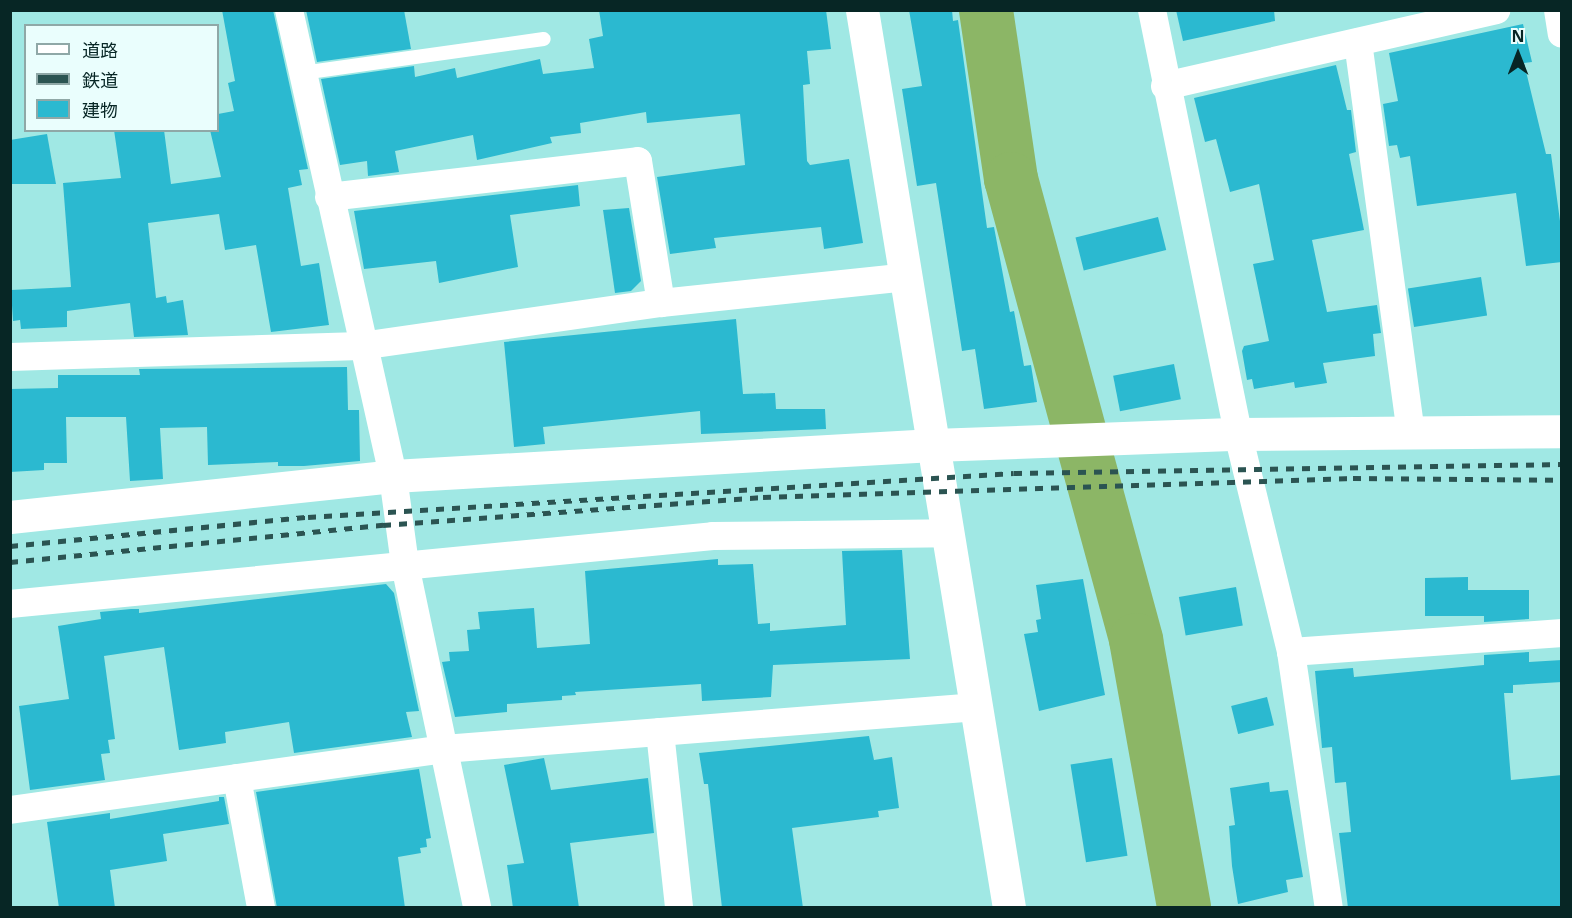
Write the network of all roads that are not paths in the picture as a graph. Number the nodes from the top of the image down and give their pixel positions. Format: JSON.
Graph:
{"nodes":[{"id":1,"x":289,"y":10,"type":"edge"},
{"id":2,"x":862,"y":10,"type":"edge"},
{"id":3,"x":1152,"y":10,"type":"edge"},
{"id":4,"x":1496,"y":10,"type":"edge"},
{"id":5,"x":1558,"y":10,"type":"edge"},
{"id":6,"x":1562,"y":34,"type":"edge"},
{"id":7,"x":544,"y":39,"type":"dead end"},
{"id":8,"x":1358,"y":42,"type":"junction"},
{"id":9,"x":302,"y":73,"type":"junction"},
{"id":10,"x":1165,"y":86,"type":"junction"},
{"id":11,"x":328,"y":197,"type":"junction"},
{"id":12,"x":907,"y":277,"type":"junction"},
{"id":13,"x":661,"y":303,"type":"junction"},
{"id":14,"x":361,"y":346,"type":"junction"},
{"id":15,"x":10,"y":357,"type":"edge"},
{"id":16,"x":1562,"y":430,"type":"edge"},
{"id":17,"x":1412,"y":432,"type":"junction"},
{"id":18,"x":1238,"y":434,"type":"junction"},
{"id":19,"x":933,"y":445,"type":"junction"},
{"id":20,"x":393,"y":476,"type":"junction"},
{"id":21,"x":10,"y":517,"type":"edge"},
{"id":22,"x":948,"y":533,"type":"junction"},
{"id":23,"x":405,"y":566,"type":"junction"},
{"id":24,"x":10,"y":604,"type":"edge"},
{"id":25,"x":1562,"y":633,"type":"edge"},
{"id":26,"x":1291,"y":652,"type":"junction"},
{"id":27,"x":977,"y":707,"type":"junction"},
{"id":28,"x":660,"y":732,"type":"junction"},
{"id":29,"x":444,"y":749,"type":"junction"},
{"id":30,"x":237,"y":778,"type":"junction"},
{"id":31,"x":10,"y":810,"type":"edge"},
{"id":32,"x":261,"y":908,"type":"edge"},
{"id":33,"x":477,"y":908,"type":"edge"},
{"id":34,"x":679,"y":908,"type":"edge"},
{"id":35,"x":1009,"y":908,"type":"edge"},
{"id":36,"x":1329,"y":908,"type":"edge"}],
"edges":[{"from":1,"to":9,"type":"street"},
{"from":2,"to":12,"type":"street"},
{"from":3,"to":10,"type":"street"},
{"from":4,"to":8,"type":"street"},
{"from":5,"to":6,"type":"street"},
{"from":7,"to":9,"type":"lane"},
{"from":8,"to":10,"type":"street"},
{"from":8,"to":17,"type":"street"},
{"from":9,"to":11,"type":"street"},
{"from":10,"to":18,"type":"street"},
{"from":11,"to":13,"type":"street"},
{"from":11,"to":14,"type":"street"},
{"from":12,"to":13,"type":"street"},
{"from":12,"to":19,"type":"street"},
{"from":13,"to":14,"type":"street"},
{"from":14,"to":15,"type":"street"},
{"from":14,"to":20,"type":"street"},
{"from":16,"to":17,"type":"street"},
{"from":17,"to":18,"type":"street"},
{"from":18,"to":19,"type":"street"},
{"from":18,"to":26,"type":"street"},
{"from":19,"to":20,"type":"street"},
{"from":19,"to":22,"type":"street"},
{"from":20,"to":21,"type":"street"},
{"from":20,"to":23,"type":"street"},
{"from":22,"to":23,"type":"street"},
{"from":22,"to":27,"type":"street"},
{"from":23,"to":24,"type":"street"},
{"from":23,"to":29,"type":"street"},
{"from":25,"to":26,"type":"street"},
{"from":26,"to":36,"type":"street"},
{"from":27,"to":28,"type":"street"},
{"from":27,"to":35,"type":"street"},
{"from":28,"to":29,"type":"street"},
{"from":28,"to":34,"type":"street"},
{"from":29,"to":30,"type":"street"},
{"from":29,"to":33,"type":"street"},
{"from":30,"to":31,"type":"street"},
{"from":30,"to":32,"type":"street"}]}
